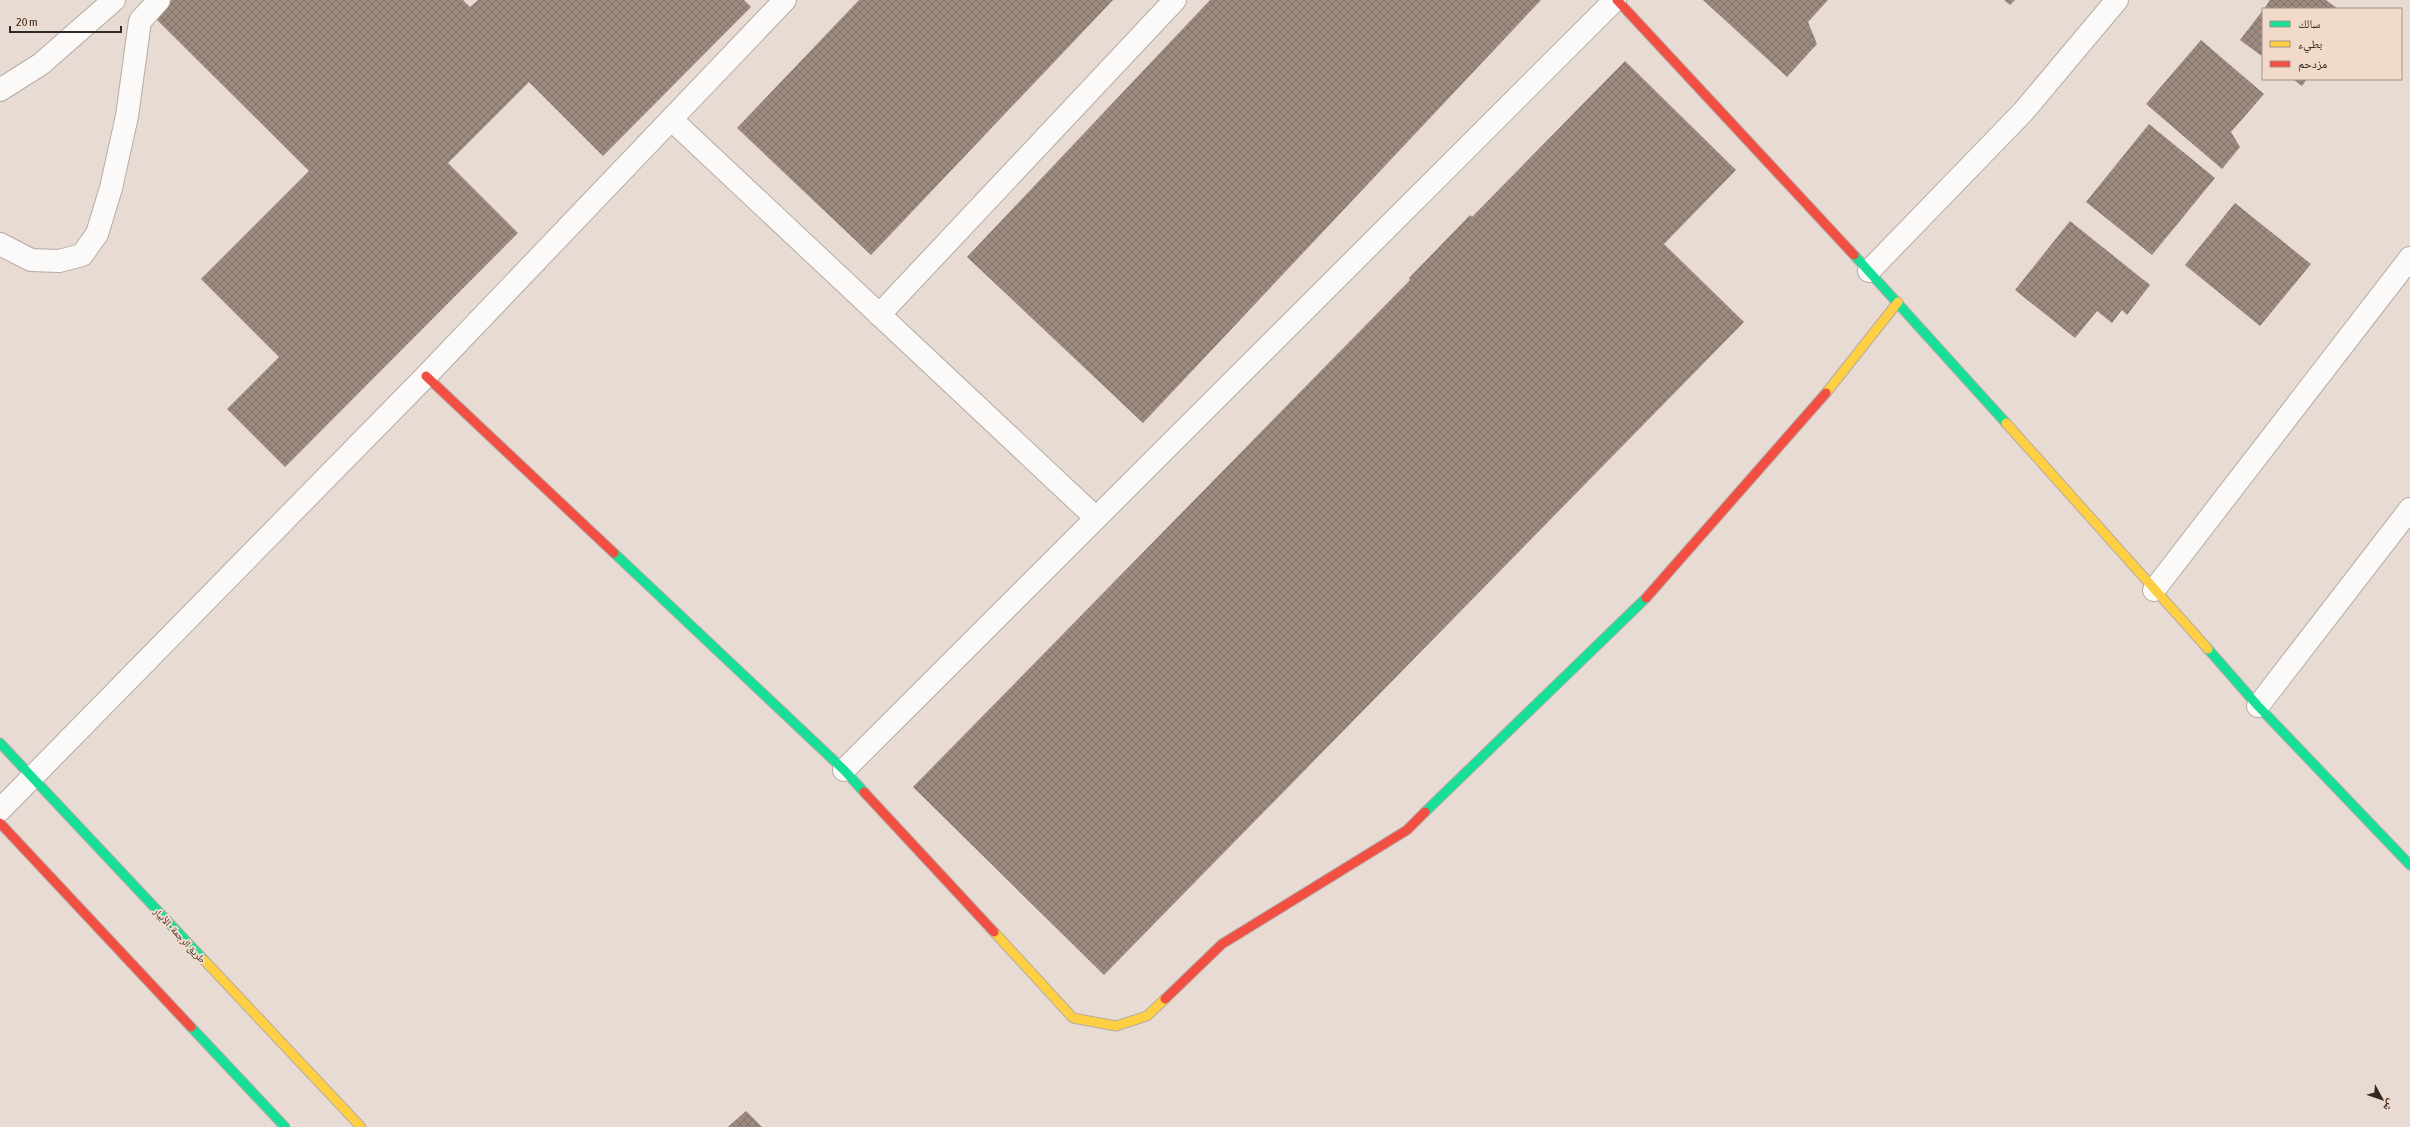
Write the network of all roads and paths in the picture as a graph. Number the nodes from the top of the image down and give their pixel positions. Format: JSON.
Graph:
{"nodes":[{"id":1,"x":114,"y":0,"type":"edge"},
{"id":2,"x":126,"y":0,"type":"edge"},
{"id":3,"x":159,"y":0,"type":"edge"},
{"id":4,"x":785,"y":0,"type":"edge"},
{"id":5,"x":1175,"y":0,"type":"edge"},
{"id":6,"x":1616,"y":0,"type":"edge"},
{"id":7,"x":2116,"y":0,"type":"edge"},
{"id":8,"x":140,"y":22,"type":"junction"},
{"id":9,"x":0,"y":90,"type":"edge"},
{"id":10,"x":671,"y":119,"type":"junction"},
{"id":11,"x":0,"y":244,"type":"edge"},
{"id":12,"x":2410,"y":258,"type":"edge"},
{"id":13,"x":1869,"y":271,"type":"junction"},
{"id":14,"x":1898,"y":302,"type":"junction"},
{"id":15,"x":879,"y":315,"type":"junction"},
{"id":16,"x":426,"y":376,"type":"junction"},
{"id":17,"x":2410,"y":509,"type":"edge"},
{"id":18,"x":1096,"y":518,"type":"junction"},
{"id":19,"x":2154,"y":590,"type":"junction"},
{"id":20,"x":2258,"y":706,"type":"junction"},
{"id":21,"x":0,"y":743,"type":"edge"},
{"id":22,"x":844,"y":770,"type":"junction"},
{"id":23,"x":33,"y":778,"type":"junction"},
{"id":24,"x":0,"y":810,"type":"edge"},
{"id":25,"x":0,"y":823,"type":"edge"},
{"id":26,"x":2410,"y":865,"type":"edge"},
{"id":27,"x":285,"y":1127,"type":"edge"},
{"id":28,"x":361,"y":1127,"type":"edge"}],
"edges":[{"from":1,"to":9,"type":"street"},
{"from":2,"to":8,"type":"street"},
{"from":3,"to":8,"type":"street"},
{"from":4,"to":10,"type":"street"},
{"from":5,"to":15,"type":"street"},
{"from":6,"to":13,"type":"main road"},
{"from":6,"to":18,"type":"street"},
{"from":7,"to":13,"type":"street"},
{"from":8,"to":11,"type":"street"},
{"from":10,"to":15,"type":"street"},
{"from":10,"to":16,"type":"street"},
{"from":12,"to":19,"type":"street"},
{"from":13,"to":14,"type":"main road"},
{"from":14,"to":19,"type":"main road"},
{"from":14,"to":22,"type":"main road"},
{"from":15,"to":18,"type":"street"},
{"from":16,"to":22,"type":"main road"},
{"from":16,"to":23,"type":"street"},
{"from":17,"to":20,"type":"street"},
{"from":18,"to":22,"type":"street"},
{"from":19,"to":20,"type":"main road"},
{"from":20,"to":26,"type":"main road"},
{"from":21,"to":23,"type":"main road","name":"طريق الرجمة - الأبيار"},
{"from":23,"to":24,"type":"street"},
{"from":23,"to":28,"type":"main road","name":"طريق الرجمة - الأبيار"},
{"from":25,"to":27,"type":"main road"}]}
